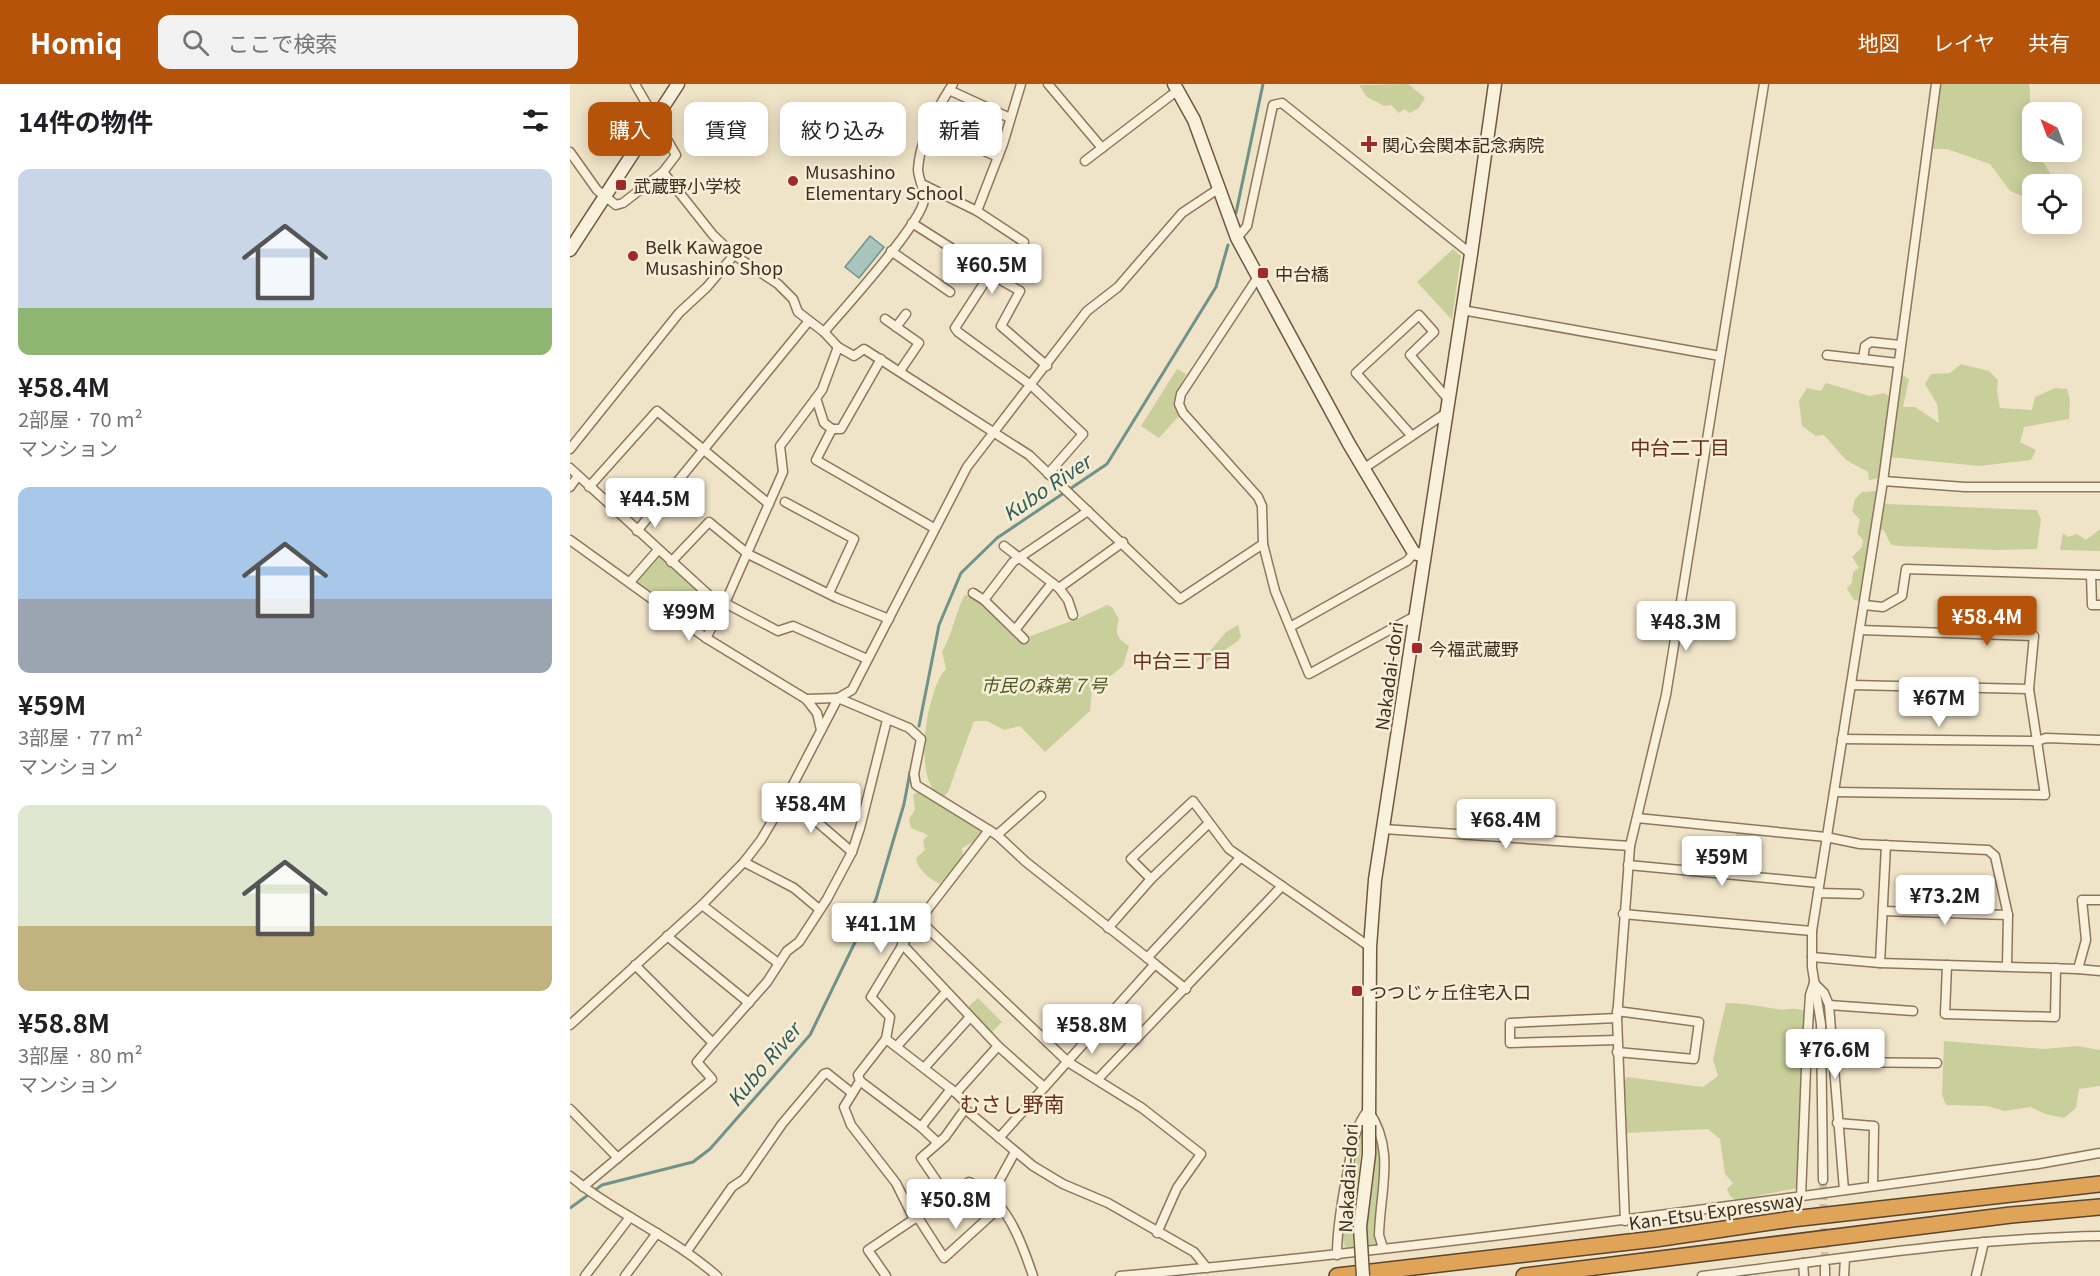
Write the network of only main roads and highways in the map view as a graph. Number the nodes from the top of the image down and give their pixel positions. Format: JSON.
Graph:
{"nodes":[{"id":1,"x":2100,"y":1185,"type":"edge"},
{"id":2,"x":2100,"y":1207,"type":"edge"},
{"id":3,"x":1336,"y":1276,"type":"edge"},
{"id":4,"x":1524,"y":1276,"type":"edge"}],
"edges":[{"from":1,"to":3,"type":"highway","name":"Kan-Etsu Expressway"},
{"from":2,"to":4,"type":"highway"}]}
